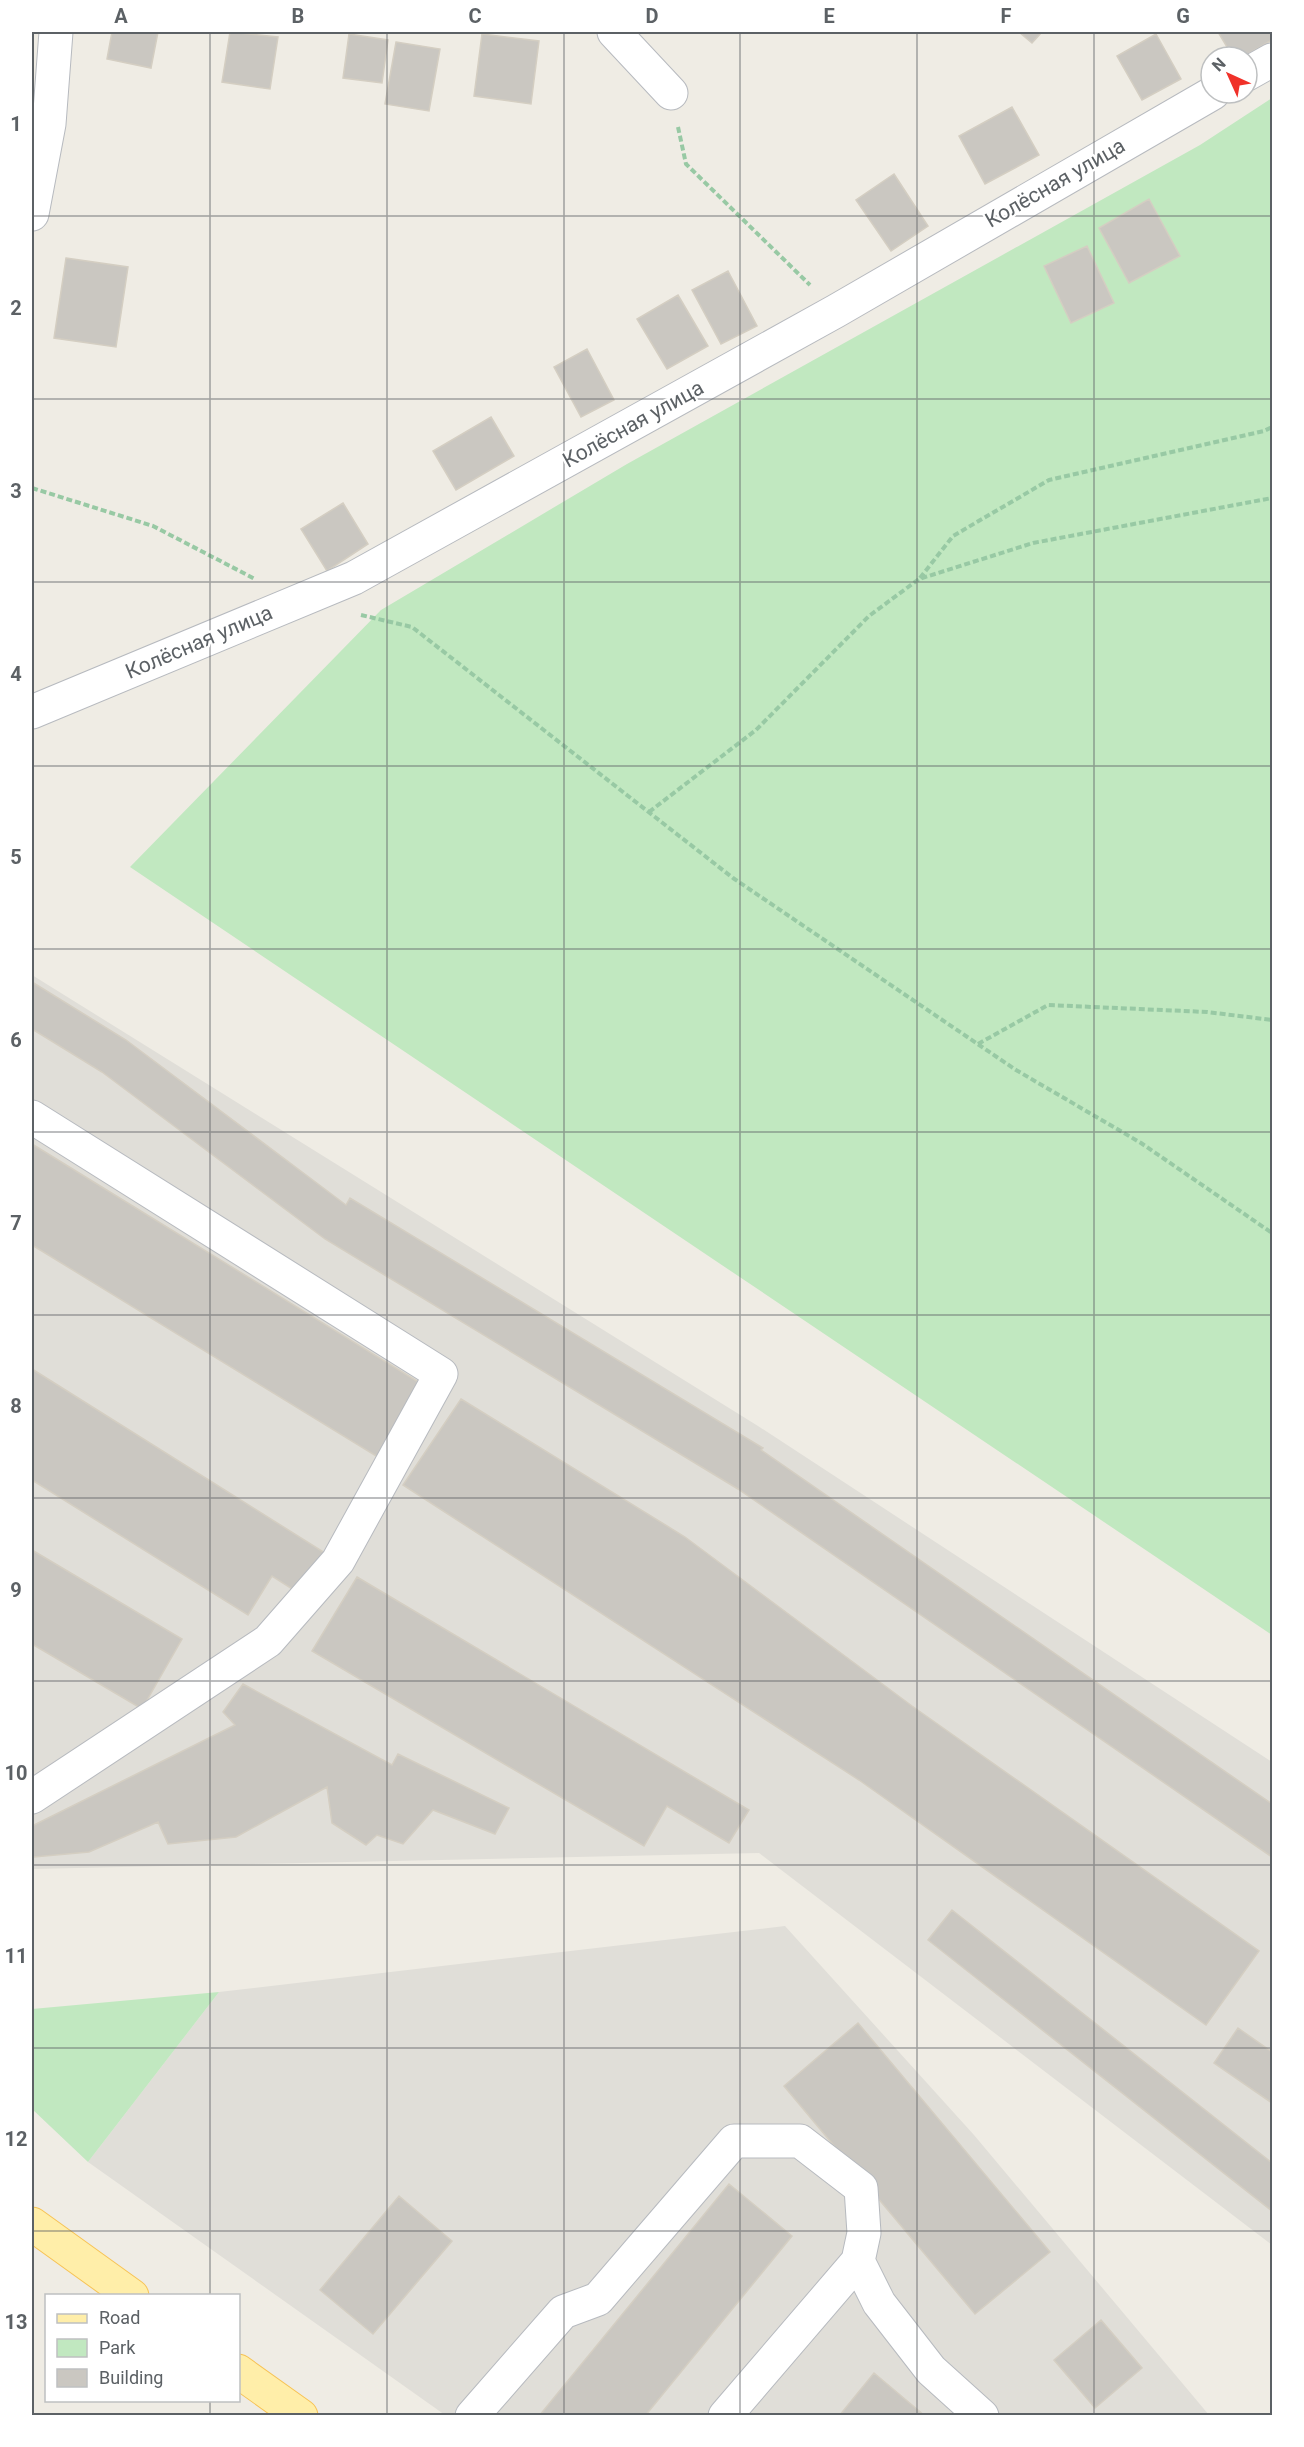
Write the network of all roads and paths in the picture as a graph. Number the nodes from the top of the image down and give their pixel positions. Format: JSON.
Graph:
{"nodes":[{"id":1,"x":56,"y":32,"type":"edge"},
{"id":2,"x":614,"y":32,"type":"edge"},
{"id":3,"x":671,"y":93,"type":"dead end"},
{"id":4,"x":1199,"y":101,"type":"edge"},
{"id":5,"x":686,"y":164,"type":"dead end"},
{"id":6,"x":32,"y":214,"type":"edge"},
{"id":7,"x":836,"y":311,"type":"junction"},
{"id":8,"x":1272,"y":427,"type":"edge"},
{"id":9,"x":32,"y":488,"type":"edge"},
{"id":10,"x":1272,"y":498,"type":"edge"},
{"id":11,"x":919,"y":579,"type":"junction"},
{"id":12,"x":297,"y":600,"type":"junction"},
{"id":13,"x":355,"y":614,"type":"dead end"},
{"id":14,"x":32,"y":712,"type":"edge"},
{"id":15,"x":649,"y":812,"type":"junction"},
{"id":16,"x":1272,"y":1020,"type":"edge"},
{"id":17,"x":978,"y":1044,"type":"junction"},
{"id":18,"x":32,"y":1117,"type":"edge"},
{"id":19,"x":1272,"y":1233,"type":"edge"},
{"id":20,"x":32,"y":1797,"type":"edge"},
{"id":21,"x":32,"y":2224,"type":"edge"},
{"id":22,"x":858,"y":2261,"type":"junction"},
{"id":23,"x":131,"y":2294,"type":"edge"},
{"id":24,"x":240,"y":2372,"type":"edge"},
{"id":25,"x":301,"y":2415,"type":"edge"},
{"id":26,"x":472,"y":2415,"type":"edge"},
{"id":27,"x":725,"y":2415,"type":"edge"},
{"id":28,"x":982,"y":2415,"type":"edge"}],
"edges":[{"from":1,"to":6,"type":"street"},
{"from":2,"to":3,"type":"street"},
{"from":4,"to":7,"type":"street","name":"Колёсная улица"},
{"from":5,"to":7,"type":"path"},
{"from":7,"to":12,"type":"street","name":"Колёсная улица"},
{"from":8,"to":11,"type":"path"},
{"from":9,"to":12,"type":"path"},
{"from":10,"to":11,"type":"path"},
{"from":11,"to":15,"type":"path"},
{"from":12,"to":14,"type":"street","name":"Колёсная улица"},
{"from":13,"to":15,"type":"path"},
{"from":15,"to":17,"type":"path"},
{"from":16,"to":17,"type":"path"},
{"from":17,"to":19,"type":"path"},
{"from":18,"to":20,"type":"street"},
{"from":21,"to":23,"type":"main road"},
{"from":22,"to":26,"type":"street"},
{"from":22,"to":27,"type":"street"},
{"from":22,"to":28,"type":"street"},
{"from":24,"to":25,"type":"main road"}]}
